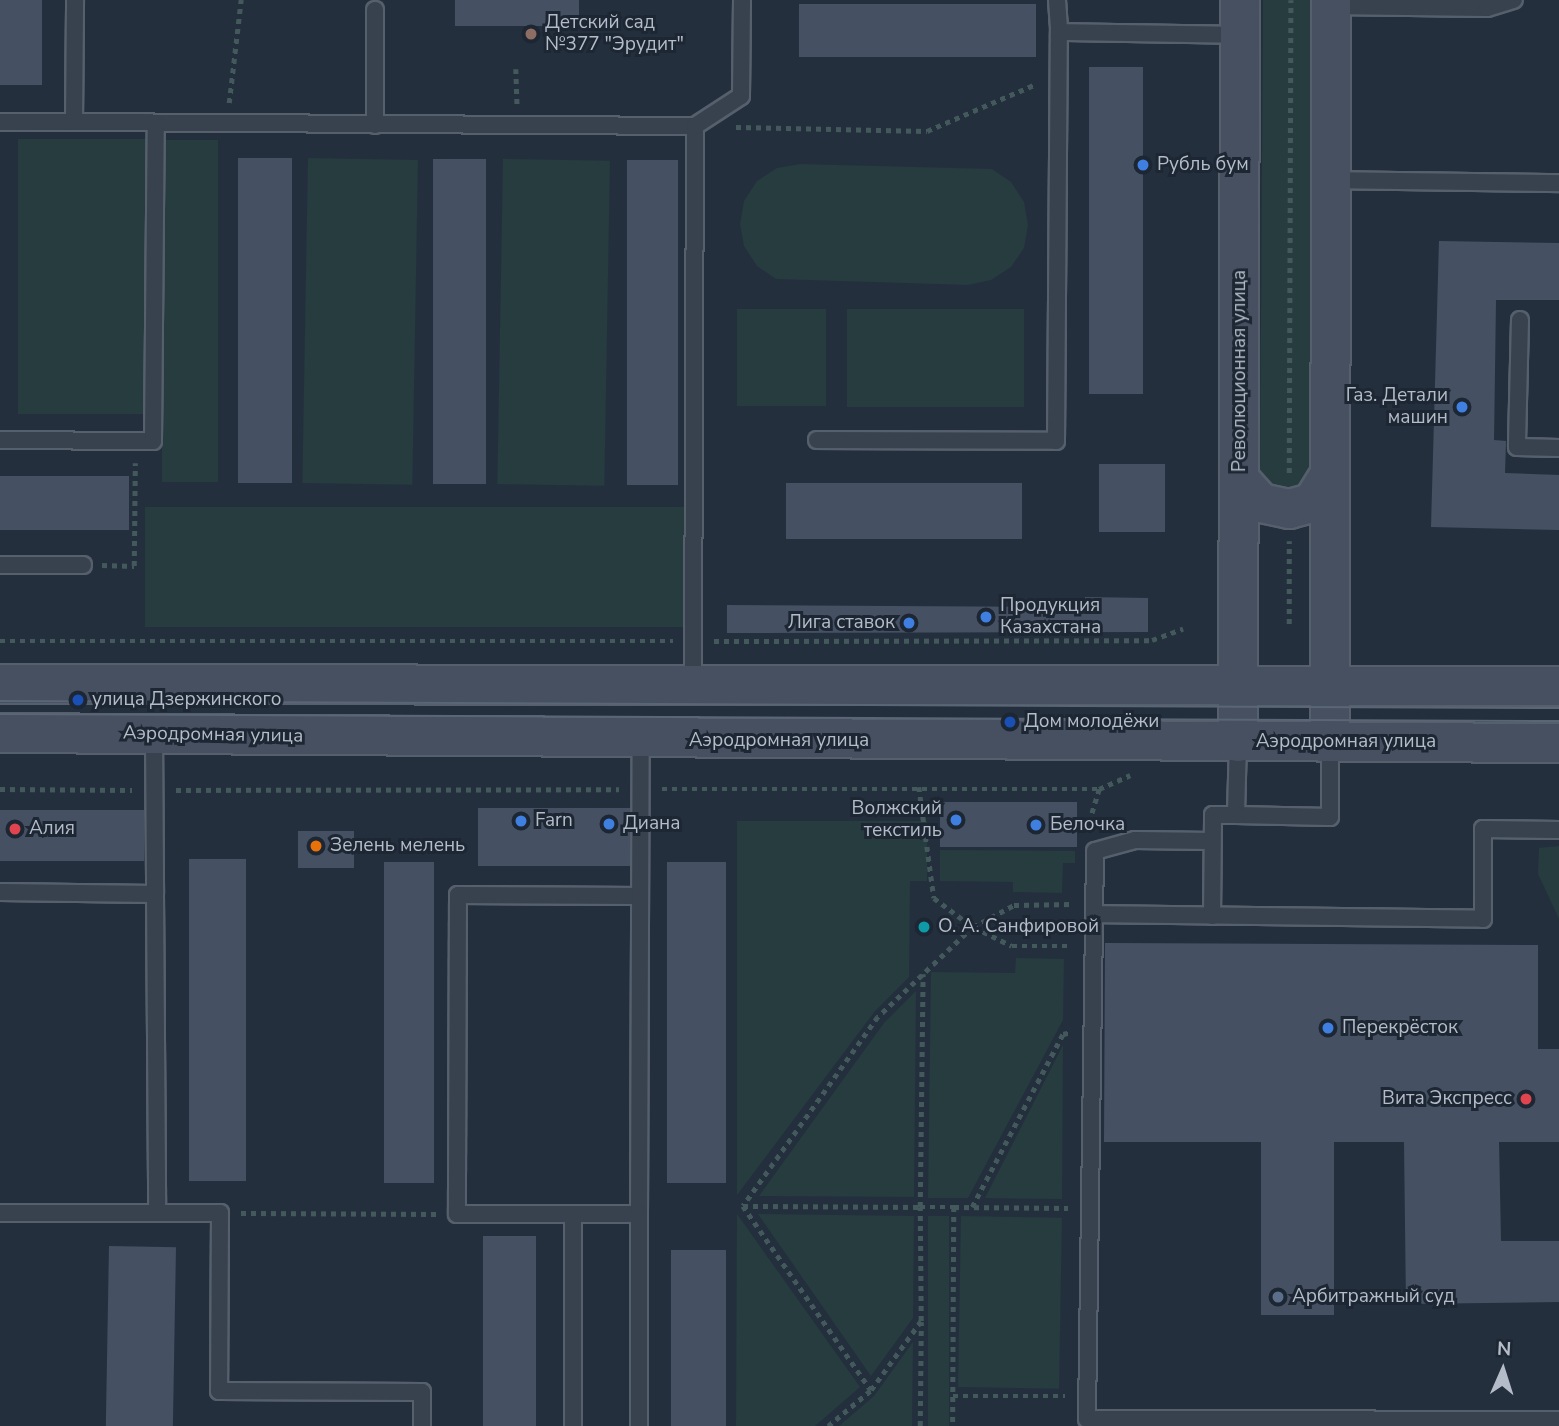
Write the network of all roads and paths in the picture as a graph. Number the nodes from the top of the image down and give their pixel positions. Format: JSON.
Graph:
{"nodes":[{"id":1,"x":75,"y":0,"type":"edge"},
{"id":2,"x":241,"y":0,"type":"edge"},
{"id":3,"x":742,"y":0,"type":"edge"},
{"id":4,"x":1058,"y":0,"type":"edge"},
{"id":5,"x":1291,"y":0,"type":"edge"},
{"id":6,"x":1514,"y":0,"type":"edge"},
{"id":7,"x":1331,"y":3,"type":"edge"},
{"id":8,"x":375,"y":10,"type":"dead end"},
{"id":9,"x":1240,"y":18,"type":"edge"},
{"id":10,"x":1059,"y":32,"type":"junction"},
{"id":11,"x":516,"y":69,"type":"dead end"},
{"id":12,"x":1059,"y":74,"type":"junction"},
{"id":13,"x":0,"y":122,"type":"edge"},
{"id":14,"x":74,"y":122,"type":"junction"},
{"id":15,"x":156,"y":123,"type":"junction"},
{"id":16,"x":226,"y":124,"type":"junction"},
{"id":17,"x":375,"y":125,"type":"junction"},
{"id":18,"x":695,"y":126,"type":"junction"},
{"id":19,"x":517,"y":127,"type":"junction"},
{"id":20,"x":1331,"y":180,"type":"junction"},
{"id":21,"x":1559,"y":183,"type":"edge"},
{"id":22,"x":1521,"y":320,"type":"dead end"},
{"id":23,"x":0,"y":440,"type":"edge"},
{"id":24,"x":817,"y":440,"type":"dead end"},
{"id":25,"x":135,"y":442,"type":"junction"},
{"id":26,"x":1559,"y":448,"type":"edge"},
{"id":27,"x":1330,"y":474,"type":"junction"},
{"id":28,"x":1240,"y":480,"type":"junction"},
{"id":29,"x":1289,"y":509,"type":"junction"},
{"id":30,"x":0,"y":565,"type":"edge"},
{"id":31,"x":83,"y":565,"type":"joint"},
{"id":32,"x":1289,"y":624,"type":"dead end"},
{"id":33,"x":1183,"y":629,"type":"dead end"},
{"id":34,"x":0,"y":641,"type":"edge"},
{"id":35,"x":693,"y":641,"type":"junction"},
{"id":36,"x":0,"y":684,"type":"edge"},
{"id":37,"x":693,"y":684,"type":"junction"},
{"id":38,"x":1239,"y":685,"type":"junction"},
{"id":39,"x":1328,"y":686,"type":"junction"},
{"id":40,"x":1559,"y":686,"type":"edge"},
{"id":41,"x":0,"y":733,"type":"edge"},
{"id":42,"x":154,"y":734,"type":"junction"},
{"id":43,"x":641,"y":740,"type":"junction"},
{"id":44,"x":1238,"y":742,"type":"junction"},
{"id":45,"x":1330,"y":742,"type":"junction"},
{"id":46,"x":1559,"y":743,"type":"edge"},
{"id":47,"x":1136,"y":773,"type":"dead end"},
{"id":48,"x":919,"y":787,"type":"junction"},
{"id":49,"x":0,"y":789,"type":"edge"},
{"id":50,"x":641,"y":789,"type":"junction"},
{"id":51,"x":1099,"y":789,"type":"junction"},
{"id":52,"x":155,"y":790,"type":"junction"},
{"id":53,"x":1236,"y":815,"type":"junction"},
{"id":54,"x":1559,"y":830,"type":"edge"},
{"id":55,"x":1084,"y":839,"type":"dead end"},
{"id":56,"x":1212,"y":842,"type":"junction"},
{"id":57,"x":0,"y":892,"type":"edge"},
{"id":58,"x":155,"y":894,"type":"junction"},
{"id":59,"x":1073,"y":895,"type":"dead end"},
{"id":60,"x":640,"y":896,"type":"junction"},
{"id":61,"x":1073,"y":904,"type":"junction"},
{"id":62,"x":1094,"y":914,"type":"junction"},
{"id":63,"x":1212,"y":916,"type":"junction"},
{"id":64,"x":1073,"y":918,"type":"dead end"},
{"id":65,"x":973,"y":927,"type":"junction"},
{"id":66,"x":1073,"y":932,"type":"dead end"},
{"id":67,"x":923,"y":974,"type":"junction"},
{"id":68,"x":1063,"y":1034,"type":"dead end"},
{"id":69,"x":743,"y":1206,"type":"junction"},
{"id":70,"x":920,"y":1207,"type":"junction"},
{"id":71,"x":954,"y":1207,"type":"junction"},
{"id":72,"x":972,"y":1207,"type":"junction"},
{"id":73,"x":1072,"y":1208,"type":"dead end"},
{"id":74,"x":0,"y":1213,"type":"edge"},
{"id":75,"x":157,"y":1213,"type":"junction"},
{"id":76,"x":219,"y":1213,"type":"junction"},
{"id":77,"x":457,"y":1214,"type":"junction"},
{"id":78,"x":573,"y":1214,"type":"junction"},
{"id":79,"x":639,"y":1214,"type":"junction"},
{"id":80,"x":921,"y":1321,"type":"junction"},
{"id":81,"x":871,"y":1390,"type":"junction"},
{"id":82,"x":953,"y":1395,"type":"junction"},
{"id":83,"x":1070,"y":1396,"type":"dead end"},
{"id":84,"x":1559,"y":1420,"type":"edge"},
{"id":85,"x":1087,"y":1422,"type":"edge"},
{"id":86,"x":422,"y":1426,"type":"edge"},
{"id":87,"x":573,"y":1426,"type":"edge"},
{"id":88,"x":639,"y":1426,"type":"edge"},
{"id":89,"x":828,"y":1426,"type":"edge"},
{"id":90,"x":920,"y":1426,"type":"edge"},
{"id":91,"x":953,"y":1426,"type":"edge"}],
"edges":[{"from":1,"to":14,"type":"lane"},
{"from":2,"to":16,"type":"path"},
{"from":3,"to":18,"type":"lane"},
{"from":4,"to":10,"type":"lane"},
{"from":5,"to":29,"type":"path"},
{"from":6,"to":7,"type":"lane"},
{"from":7,"to":20,"type":"street"},
{"from":8,"to":17,"type":"lane"},
{"from":9,"to":10,"type":"lane"},
{"from":9,"to":28,"type":"street","name":"Революционная улица"},
{"from":10,"to":12,"type":"lane"},
{"from":11,"to":19,"type":"path"},
{"from":12,"to":18,"type":"path"},
{"from":12,"to":24,"type":"lane"},
{"from":13,"to":14,"type":"lane"},
{"from":14,"to":15,"type":"lane"},
{"from":15,"to":16,"type":"lane"},
{"from":15,"to":25,"type":"lane"},
{"from":16,"to":17,"type":"lane"},
{"from":17,"to":19,"type":"lane"},
{"from":18,"to":19,"type":"lane"},
{"from":18,"to":35,"type":"lane"},
{"from":20,"to":21,"type":"lane"},
{"from":20,"to":27,"type":"street"},
{"from":22,"to":26,"type":"lane"},
{"from":23,"to":25,"type":"lane"},
{"from":25,"to":31,"type":"path"},
{"from":27,"to":29,"type":"street"},
{"from":27,"to":39,"type":"street"},
{"from":28,"to":29,"type":"street"},
{"from":28,"to":38,"type":"street","name":"Революционная улица"},
{"from":29,"to":32,"type":"path"},
{"from":30,"to":31,"type":"lane"},
{"from":33,"to":35,"type":"path"},
{"from":34,"to":35,"type":"path"},
{"from":35,"to":37,"type":"lane"},
{"from":36,"to":37,"type":"street"},
{"from":37,"to":38,"type":"street"},
{"from":38,"to":39,"type":"street"},
{"from":38,"to":44,"type":"street","name":"Революционная улица"},
{"from":39,"to":40,"type":"street"},
{"from":39,"to":45,"type":"street"},
{"from":41,"to":42,"type":"street","name":"Аэродромная улица"},
{"from":42,"to":43,"type":"street","name":"Аэродромная улица"},
{"from":42,"to":52,"type":"lane"},
{"from":43,"to":44,"type":"street","name":"Аэродромная улица"},
{"from":43,"to":50,"type":"lane"},
{"from":44,"to":45,"type":"street","name":"Аэродромная улица"},
{"from":44,"to":53,"type":"lane"},
{"from":45,"to":46,"type":"street","name":"Аэродромная улица"},
{"from":45,"to":53,"type":"lane"},
{"from":47,"to":51,"type":"path"},
{"from":48,"to":50,"type":"path"},
{"from":48,"to":51,"type":"path"},
{"from":48,"to":65,"type":"path"},
{"from":49,"to":52,"type":"path"},
{"from":50,"to":52,"type":"path"},
{"from":50,"to":60,"type":"lane"},
{"from":51,"to":55,"type":"path"},
{"from":52,"to":58,"type":"lane"},
{"from":53,"to":56,"type":"lane"},
{"from":54,"to":63,"type":"lane"},
{"from":56,"to":62,"type":"lane"},
{"from":56,"to":63,"type":"lane"},
{"from":57,"to":58,"type":"lane"},
{"from":58,"to":75,"type":"lane"},
{"from":59,"to":61,"type":"path"},
{"from":60,"to":77,"type":"lane"},
{"from":60,"to":79,"type":"lane"},
{"from":61,"to":64,"type":"path"},
{"from":61,"to":65,"type":"path"},
{"from":62,"to":63,"type":"lane"},
{"from":62,"to":85,"type":"lane"},
{"from":65,"to":66,"type":"path"},
{"from":65,"to":67,"type":"path"},
{"from":67,"to":69,"type":"path"},
{"from":67,"to":70,"type":"path"},
{"from":68,"to":72,"type":"path"},
{"from":69,"to":70,"type":"path"},
{"from":69,"to":81,"type":"path"},
{"from":70,"to":71,"type":"path"},
{"from":70,"to":80,"type":"path"},
{"from":71,"to":72,"type":"path"},
{"from":71,"to":82,"type":"path"},
{"from":72,"to":73,"type":"path"},
{"from":74,"to":75,"type":"lane"},
{"from":75,"to":76,"type":"lane"},
{"from":76,"to":77,"type":"path"},
{"from":76,"to":86,"type":"lane"},
{"from":77,"to":78,"type":"lane"},
{"from":78,"to":79,"type":"lane"},
{"from":78,"to":87,"type":"lane"},
{"from":79,"to":88,"type":"lane"},
{"from":80,"to":81,"type":"path"},
{"from":80,"to":90,"type":"path"},
{"from":81,"to":89,"type":"path"},
{"from":82,"to":83,"type":"path"},
{"from":82,"to":91,"type":"path"},
{"from":84,"to":85,"type":"lane"}]}
